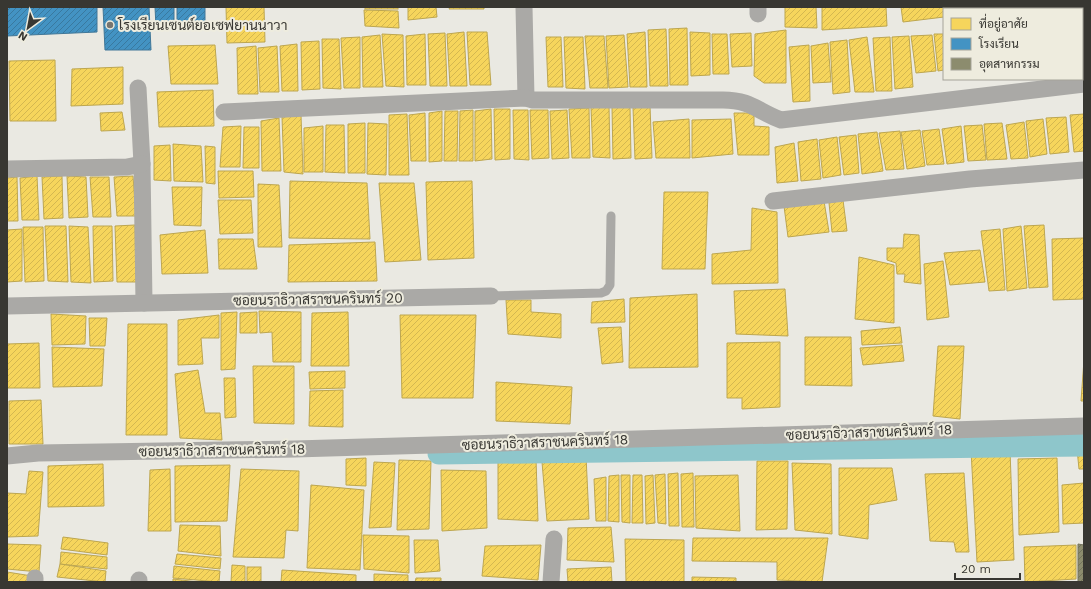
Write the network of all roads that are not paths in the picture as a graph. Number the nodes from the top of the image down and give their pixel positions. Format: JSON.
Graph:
{"nodes":[{"id":1,"x":524,"y":7,"type":"edge"},
{"id":2,"x":1084,"y":84,"type":"edge"},
{"id":3,"x":138,"y":88,"type":"dead end"},
{"id":4,"x":526,"y":98,"type":"junction"},
{"id":5,"x":224,"y":112,"type":"dead end"},
{"id":6,"x":142,"y":164,"type":"junction"},
{"id":7,"x":7,"y":169,"type":"edge"},
{"id":8,"x":1084,"y":170,"type":"edge"},
{"id":9,"x":773,"y":201,"type":"dead end"},
{"id":10,"x":611,"y":216,"type":"dead end"},
{"id":11,"x":491,"y":296,"type":"joint"},
{"id":12,"x":144,"y":303,"type":"junction"},
{"id":13,"x":7,"y":306,"type":"edge"},
{"id":14,"x":1084,"y":426,"type":"edge"},
{"id":15,"x":7,"y":456,"type":"edge"},
{"id":16,"x":554,"y":539,"type":"dead end"},
{"id":17,"x":551,"y":582,"type":"edge"}],
"edges":[{"from":1,"to":4,"type":"street"},
{"from":2,"to":4,"type":"street"},
{"from":3,"to":6,"type":"street"},
{"from":4,"to":5,"type":"street"},
{"from":6,"to":7,"type":"street"},
{"from":6,"to":12,"type":"street"},
{"from":8,"to":9,"type":"street"},
{"from":10,"to":11,"type":"lane"},
{"from":11,"to":12,"type":"street","name":"ซอยนราธิวาสราชนครินทร์ 20"},
{"from":12,"to":13,"type":"street","name":"ซอยนราธิวาสราชนครินทร์ 20"},
{"from":14,"to":15,"type":"street","name":"ซอยนราธิวาสราชนครินทร์ 18"},
{"from":16,"to":17,"type":"street"}]}
